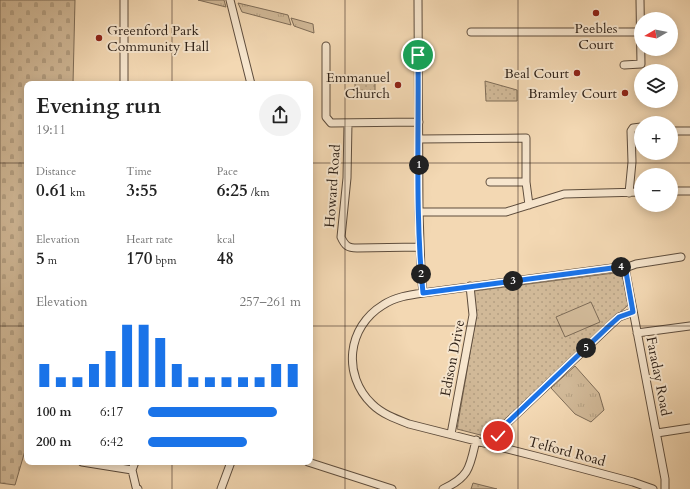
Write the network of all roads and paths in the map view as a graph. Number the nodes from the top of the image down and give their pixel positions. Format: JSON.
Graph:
{"nodes":[{"id":1,"x":124,"y":0,"type":"edge"},
{"id":2,"x":230,"y":0,"type":"edge"},
{"id":3,"x":418,"y":0,"type":"edge"},
{"id":4,"x":640,"y":0,"type":"edge"},
{"id":5,"x":640,"y":12,"type":"edge"},
{"id":6,"x":471,"y":32,"type":"dead end"},
{"id":7,"x":634,"y":32,"type":"edge"},
{"id":8,"x":326,"y":46,"type":"dead end"},
{"id":9,"x":641,"y":56,"type":"edge"},
{"id":10,"x":624,"y":65,"type":"dead end"},
{"id":11,"x":124,"y":81,"type":"edge"},
{"id":12,"x":249,"y":81,"type":"edge"},
{"id":13,"x":419,"y":122,"type":"junction"},
{"id":14,"x":348,"y":123,"type":"junction"},
{"id":15,"x":634,"y":128,"type":"edge"},
{"id":16,"x":678,"y":131,"type":"edge"},
{"id":17,"x":690,"y":131,"type":"edge"},
{"id":18,"x":419,"y":139,"type":"junction"},
{"id":19,"x":490,"y":182,"type":"dead end"},
{"id":20,"x":526,"y":182,"type":"junction"},
{"id":21,"x":678,"y":191,"type":"edge"},
{"id":22,"x":690,"y":191,"type":"edge"},
{"id":23,"x":629,"y":193,"type":"junction"},
{"id":24,"x":634,"y":193,"type":"edge"},
{"id":25,"x":529,"y":205,"type":"junction"},
{"id":26,"x":419,"y":212,"type":"junction"},
{"id":27,"x":420,"y":247,"type":"junction"},
{"id":28,"x":681,"y":257,"type":"dead end"},
{"id":29,"x":625,"y":268,"type":"junction"},
{"id":30,"x":470,"y":286,"type":"junction"},
{"id":31,"x":423,"y":293,"type":"junction"},
{"id":32,"x":633,"y":312,"type":"junction"},
{"id":33,"x":690,"y":326,"type":"edge"},
{"id":34,"x":637,"y":333,"type":"junction"},
{"id":35,"x":690,"y":428,"type":"edge"},
{"id":36,"x":657,"y":433,"type":"junction"},
{"id":37,"x":451,"y":434,"type":"junction"},
{"id":38,"x":476,"y":440,"type":"junction"},
{"id":39,"x":496,"y":446,"type":"junction"},
{"id":40,"x":313,"y":464,"type":"edge"},
{"id":41,"x":101,"y":465,"type":"edge"},
{"id":42,"x":134,"y":465,"type":"edge"},
{"id":43,"x":230,"y":465,"type":"edge"},
{"id":44,"x":132,"y":470,"type":"junction"},
{"id":45,"x":138,"y":489,"type":"edge"},
{"id":46,"x":221,"y":489,"type":"edge"},
{"id":47,"x":392,"y":489,"type":"edge"},
{"id":48,"x":443,"y":489,"type":"edge"},
{"id":49,"x":653,"y":489,"type":"edge"},
{"id":50,"x":665,"y":489,"type":"edge"}],
"edges":[{"from":1,"to":11,"type":"street"},
{"from":2,"to":12,"type":"street"},
{"from":3,"to":13,"type":"street"},
{"from":4,"to":5,"type":"street"},
{"from":6,"to":7,"type":"street"},
{"from":8,"to":14,"type":"street"},
{"from":9,"to":10,"type":"street"},
{"from":13,"to":14,"type":"street"},
{"from":13,"to":18,"type":"street"},
{"from":14,"to":27,"type":"street","name":"Howard Road"},
{"from":15,"to":23,"type":"street"},
{"from":16,"to":17,"type":"street"},
{"from":18,"to":20,"type":"street"},
{"from":18,"to":26,"type":"street"},
{"from":19,"to":20,"type":"street"},
{"from":20,"to":25,"type":"street"},
{"from":21,"to":22,"type":"street"},
{"from":23,"to":24,"type":"street"},
{"from":23,"to":25,"type":"street"},
{"from":25,"to":26,"type":"street"},
{"from":26,"to":27,"type":"street"},
{"from":27,"to":31,"type":"street"},
{"from":28,"to":29,"type":"street","name":"Telford Road"},
{"from":29,"to":30,"type":"street","name":"Telford Road"},
{"from":29,"to":32,"type":"street","name":"Faraday Road"},
{"from":30,"to":31,"type":"street","name":"Telford Road"},
{"from":30,"to":37,"type":"street","name":"Edison Drive"},
{"from":31,"to":37,"type":"street","name":"Telford Road"},
{"from":32,"to":34,"type":"street","name":"Faraday Road"},
{"from":32,"to":39,"type":"street"},
{"from":33,"to":34,"type":"street"},
{"from":34,"to":36,"type":"street","name":"Faraday Road"},
{"from":35,"to":36,"type":"street"},
{"from":36,"to":50,"type":"street","name":"Faraday Road"},
{"from":37,"to":38,"type":"street","name":"Telford Road"},
{"from":38,"to":39,"type":"street","name":"Telford Road"},
{"from":38,"to":48,"type":"street"},
{"from":39,"to":49,"type":"street","name":"Telford Road"},
{"from":40,"to":47,"type":"street"},
{"from":41,"to":44,"type":"street"},
{"from":42,"to":44,"type":"street"},
{"from":43,"to":46,"type":"street"},
{"from":44,"to":45,"type":"street"}]}
